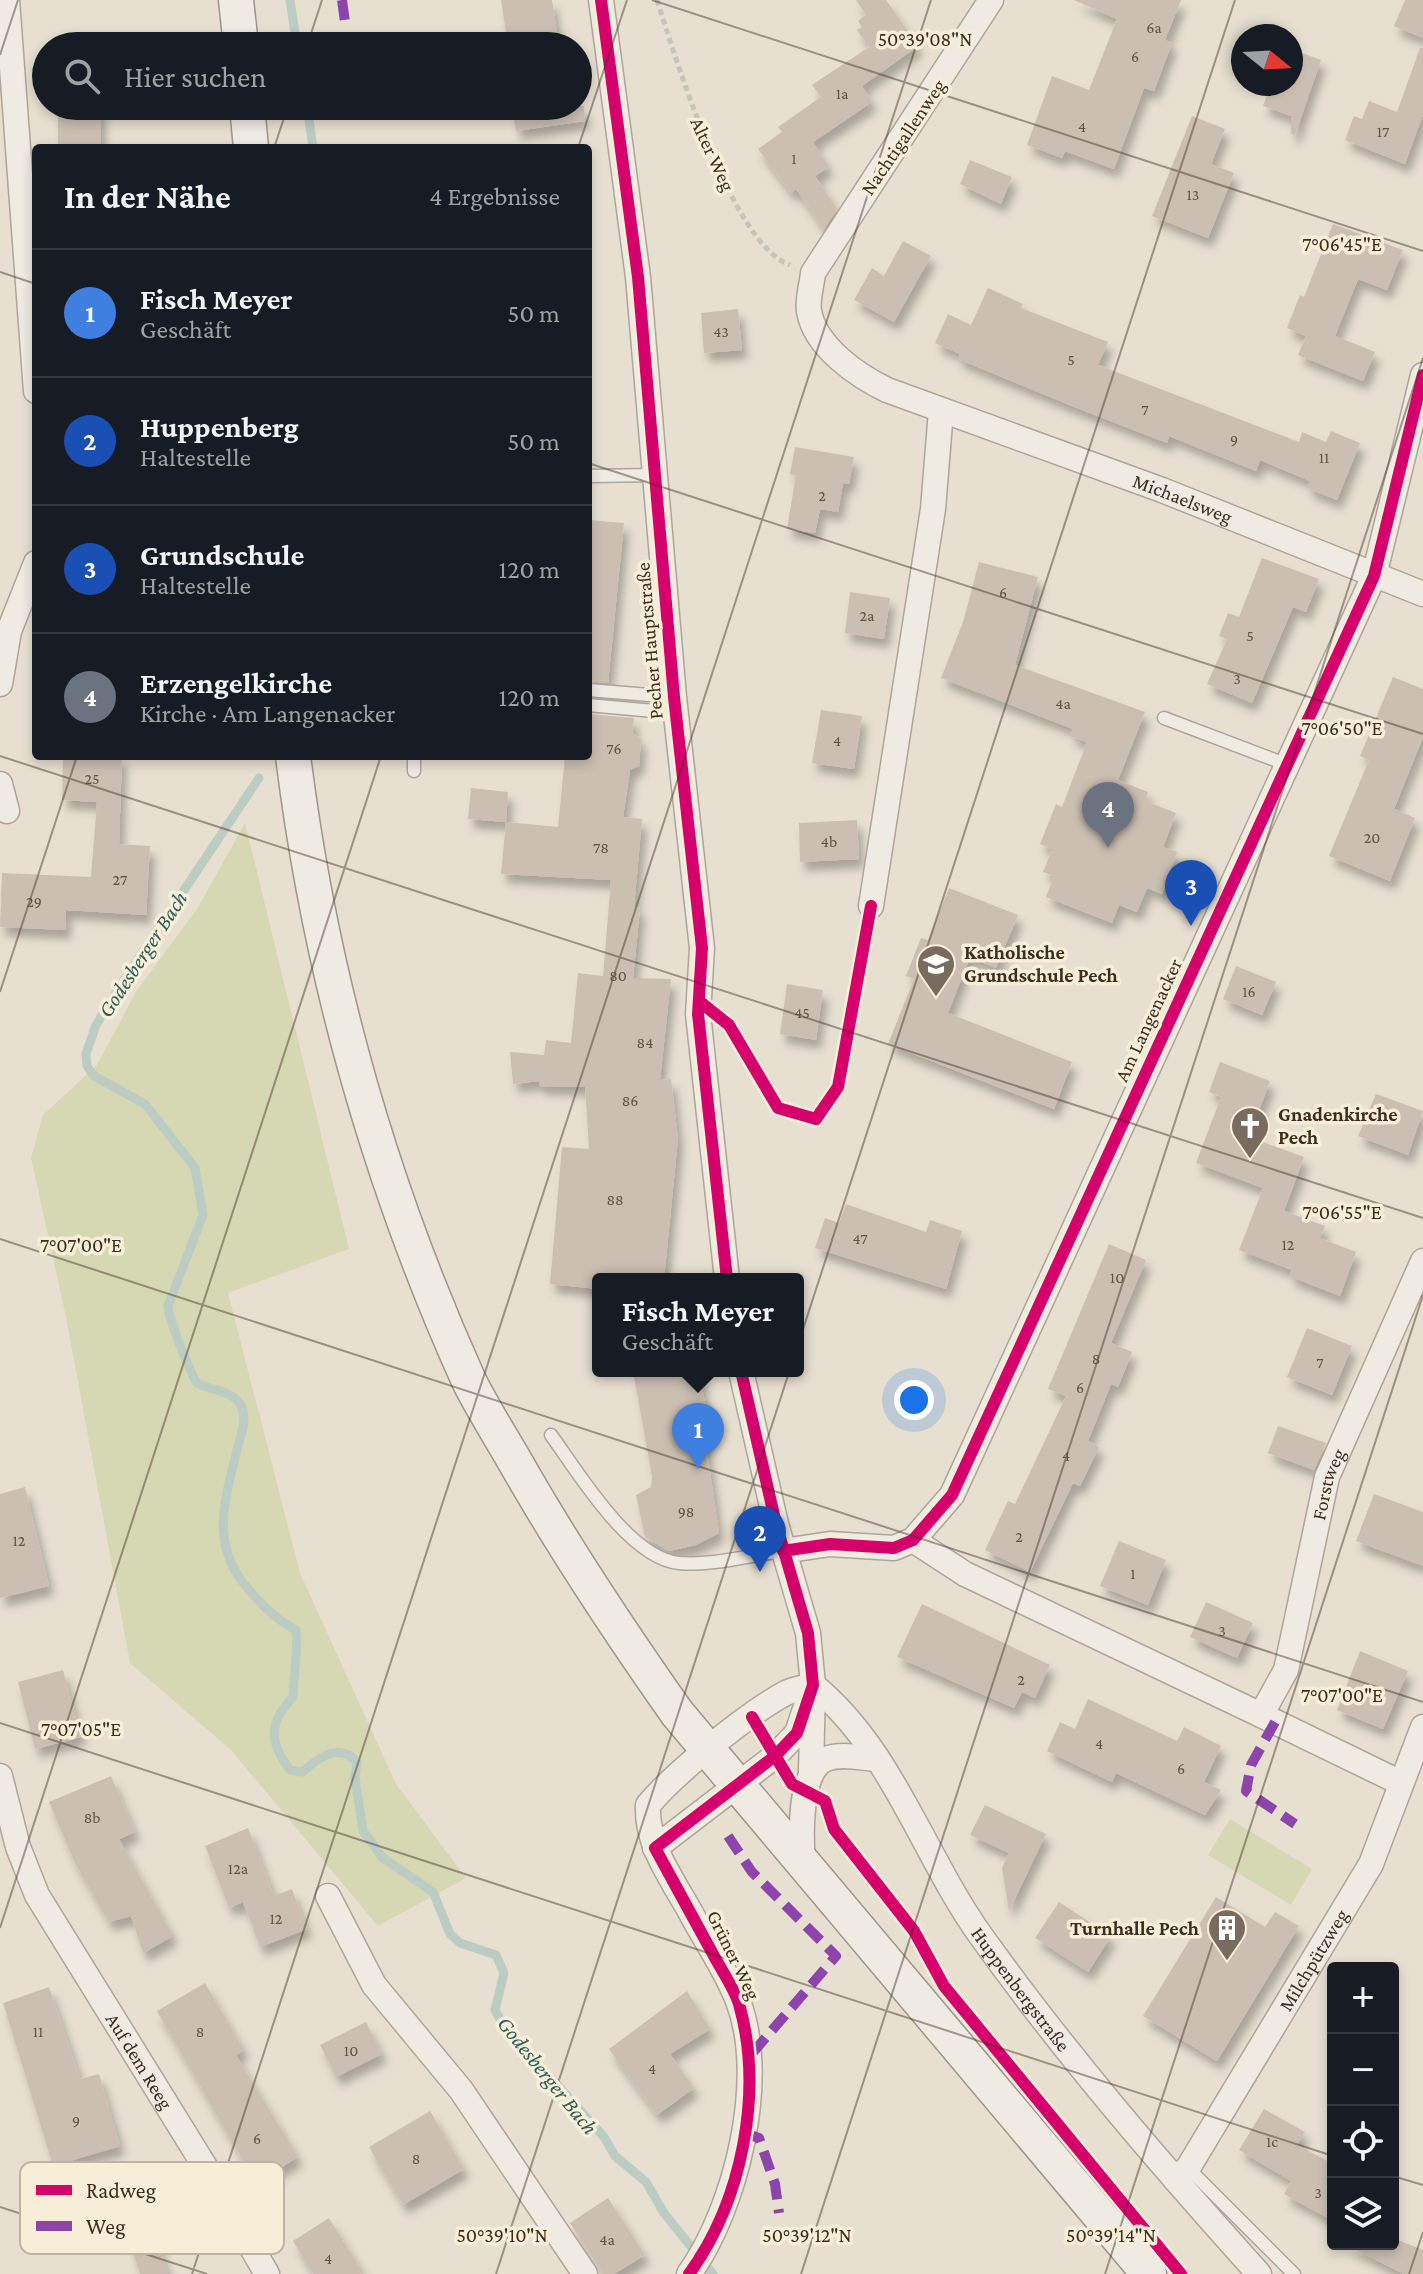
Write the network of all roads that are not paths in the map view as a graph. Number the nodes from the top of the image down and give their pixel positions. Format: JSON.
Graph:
{"nodes":[{"id":1,"x":7,"y":0,"type":"edge"},
{"id":2,"x":236,"y":0,"type":"edge"},
{"id":3,"x":601,"y":0,"type":"edge"},
{"id":4,"x":991,"y":0,"type":"edge"},
{"id":5,"x":239,"y":32,"type":"edge"},
{"id":6,"x":248,"y":120,"type":"edge"},
{"id":7,"x":251,"y":144,"type":"edge"},
{"id":8,"x":813,"y":273,"type":"joint"},
{"id":9,"x":32,"y":337,"type":"edge"},
{"id":10,"x":1423,"y":375,"type":"edge"},
{"id":11,"x":941,"y":411,"type":"junction"},
{"id":12,"x":655,"y":475,"type":"junction"},
{"id":13,"x":592,"y":476,"type":"edge"},
{"id":14,"x":32,"y":573,"type":"edge"},
{"id":15,"x":1374,"y":576,"type":"junction"},
{"id":16,"x":1423,"y":594,"type":"edge"},
{"id":17,"x":0,"y":684,"type":"edge"},
{"id":18,"x":592,"y":691,"type":"edge"},
{"id":19,"x":592,"y":705,"type":"edge"},
{"id":20,"x":675,"y":705,"type":"junction"},
{"id":21,"x":1164,"y":718,"type":"dead end"},
{"id":22,"x":294,"y":760,"type":"edge"},
{"id":23,"x":414,"y":760,"type":"edge"},
{"id":24,"x":1288,"y":765,"type":"junction"},
{"id":25,"x":414,"y":771,"type":"dead end"},
{"id":26,"x":0,"y":784,"type":"edge"},
{"id":27,"x":7,"y":811,"type":"dead end"},
{"id":28,"x":871,"y":906,"type":"dead end"},
{"id":29,"x":1423,"y":1261,"type":"edge"},
{"id":30,"x":726,"y":1273,"type":"edge"},
{"id":31,"x":742,"y":1377,"type":"edge"},
{"id":32,"x":551,"y":1435,"type":"dead end"},
{"id":33,"x":913,"y":1540,"type":"junction"},
{"id":34,"x":783,"y":1551,"type":"junction"},
{"id":35,"x":813,"y":1685,"type":"junction"},
{"id":36,"x":1261,"y":1715,"type":"junction"},
{"id":37,"x":1423,"y":1727,"type":"edge"},
{"id":38,"x":708,"y":1752,"type":"junction"},
{"id":39,"x":877,"y":1759,"type":"junction"},
{"id":40,"x":811,"y":1772,"type":"junction"},
{"id":41,"x":0,"y":1776,"type":"edge"},
{"id":42,"x":1401,"y":1783,"type":"junction"},
{"id":43,"x":735,"y":1785,"type":"junction"},
{"id":44,"x":655,"y":1848,"type":"junction"},
{"id":45,"x":9,"y":1850,"type":"edge"},
{"id":46,"x":803,"y":1867,"type":"junction"},
{"id":47,"x":328,"y":1896,"type":"dead end"},
{"id":48,"x":202,"y":2162,"type":"edge"},
{"id":49,"x":1182,"y":2174,"type":"junction"},
{"id":50,"x":255,"y":2254,"type":"edge"},
{"id":51,"x":267,"y":2274,"type":"edge"},
{"id":52,"x":585,"y":2274,"type":"edge"},
{"id":53,"x":689,"y":2274,"type":"edge"},
{"id":54,"x":1149,"y":2274,"type":"edge"},
{"id":55,"x":1259,"y":2274,"type":"edge"},
{"id":56,"x":1294,"y":2274,"type":"edge"}],
"edges":[{"from":1,"to":9,"type":"street"},
{"from":2,"to":5,"type":"main road"},
{"from":3,"to":12,"type":"street","name":"Pecher Hauptstraße"},
{"from":4,"to":8,"type":"street","name":"Nachtigallenweg"},
{"from":6,"to":7,"type":"main road"},
{"from":8,"to":11,"type":"street","name":"Michaelsweg"},
{"from":10,"to":15,"type":"street","name":"Am Langenacker"},
{"from":11,"to":15,"type":"street","name":"Michaelsweg"},
{"from":11,"to":28,"type":"street"},
{"from":12,"to":13,"type":"lane"},
{"from":12,"to":20,"type":"street","name":"Pecher Hauptstraße"},
{"from":14,"to":17,"type":"street"},
{"from":15,"to":16,"type":"street","name":"Michaelsweg"},
{"from":15,"to":24,"type":"street","name":"Am Langenacker"},
{"from":18,"to":20,"type":"lane"},
{"from":19,"to":20,"type":"lane"},
{"from":20,"to":30,"type":"street","name":"Pecher Hauptstraße"},
{"from":21,"to":24,"type":"lane"},
{"from":22,"to":38,"type":"main road"},
{"from":23,"to":25,"type":"lane"},
{"from":24,"to":33,"type":"street","name":"Am Langenacker"},
{"from":26,"to":27,"type":"street"},
{"from":29,"to":36,"type":"street","name":"Forstweg"},
{"from":31,"to":34,"type":"street"},
{"from":32,"to":34,"type":"lane"},
{"from":33,"to":34,"type":"street"},
{"from":33,"to":36,"type":"street"},
{"from":34,"to":35,"type":"street"},
{"from":35,"to":38,"type":"street"},
{"from":35,"to":39,"type":"street","name":"Huppenbergstraße"},
{"from":35,"to":40,"type":"street"},
{"from":35,"to":43,"type":"street"},
{"from":36,"to":42,"type":"street"},
{"from":37,"to":42,"type":"street","name":"Milchpützweg"},
{"from":38,"to":43,"type":"main road"},
{"from":38,"to":44,"type":"street","name":"Grüner Weg"},
{"from":39,"to":40,"type":"street"},
{"from":39,"to":49,"type":"street","name":"Huppenbergstraße"},
{"from":40,"to":46,"type":"street"},
{"from":41,"to":45,"type":"street","name":"Auf dem Reeg"},
{"from":42,"to":49,"type":"street","name":"Milchpützweg"},
{"from":43,"to":44,"type":"street"},
{"from":43,"to":46,"type":"main road"},
{"from":44,"to":53,"type":"street","name":"Grüner Weg"},
{"from":45,"to":48,"type":"street","name":"Auf dem Reeg"},
{"from":46,"to":54,"type":"main road"},
{"from":47,"to":52,"type":"street"},
{"from":49,"to":55,"type":"street","name":"Huppenbergstraße"},
{"from":49,"to":56,"type":"lane"},
{"from":50,"to":51,"type":"street","name":"Auf dem Reeg"}]}
